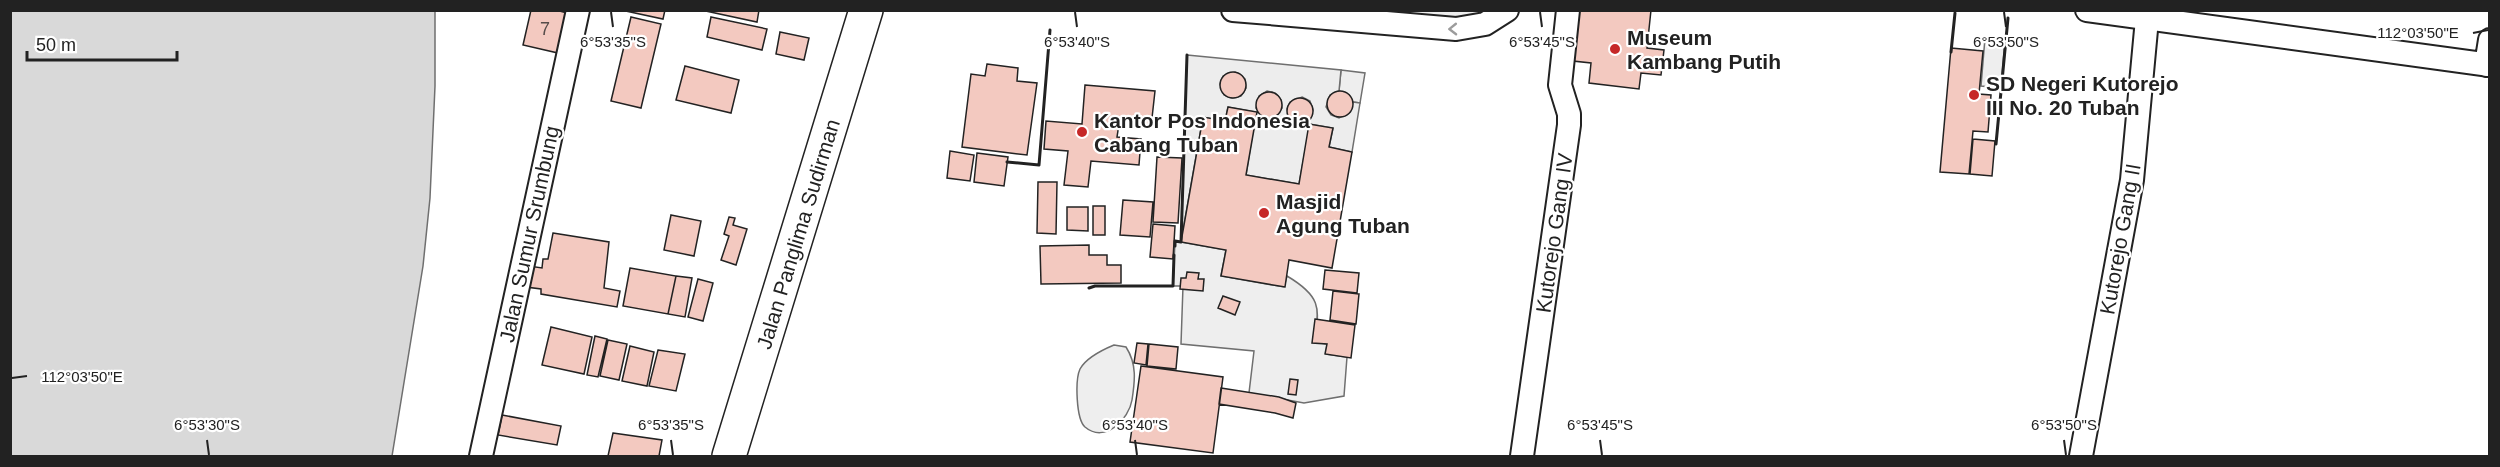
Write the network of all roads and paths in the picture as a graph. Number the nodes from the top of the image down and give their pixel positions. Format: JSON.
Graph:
{"nodes":[{"id":1,"x":578,"y":10,"type":"edge"},
{"id":2,"x":866,"y":10,"type":"edge"},
{"id":3,"x":1233,"y":10,"type":"edge"},
{"id":4,"x":1507,"y":10,"type":"edge"},
{"id":5,"x":1568,"y":10,"type":"edge"},
{"id":6,"x":2087,"y":10,"type":"edge"},
{"id":7,"x":2147,"y":19,"type":"junction"},
{"id":8,"x":2490,"y":40,"type":"edge"},
{"id":9,"x":2488,"y":65,"type":"edge"},
{"id":10,"x":481,"y":456,"type":"edge"},
{"id":11,"x":729,"y":456,"type":"edge"},
{"id":12,"x":1522,"y":456,"type":"edge"},
{"id":13,"x":2081,"y":456,"type":"edge"}],
"edges":[{"from":1,"to":10,"type":"street","name":"Jalan Sumur Srumbung"},
{"from":2,"to":11,"type":"highway","name":"Jalan Panglima Sudirman"},
{"from":4,"to":3,"type":"street","one_way":true},
{"from":5,"to":12,"type":"street","name":"Kutorejo Gang IV"},
{"from":6,"to":7,"type":"street"},
{"from":7,"to":9,"type":"street"},
{"from":7,"to":13,"type":"street","name":"Kutorejo Gang II"},
{"from":8,"to":9,"type":"street"}]}
